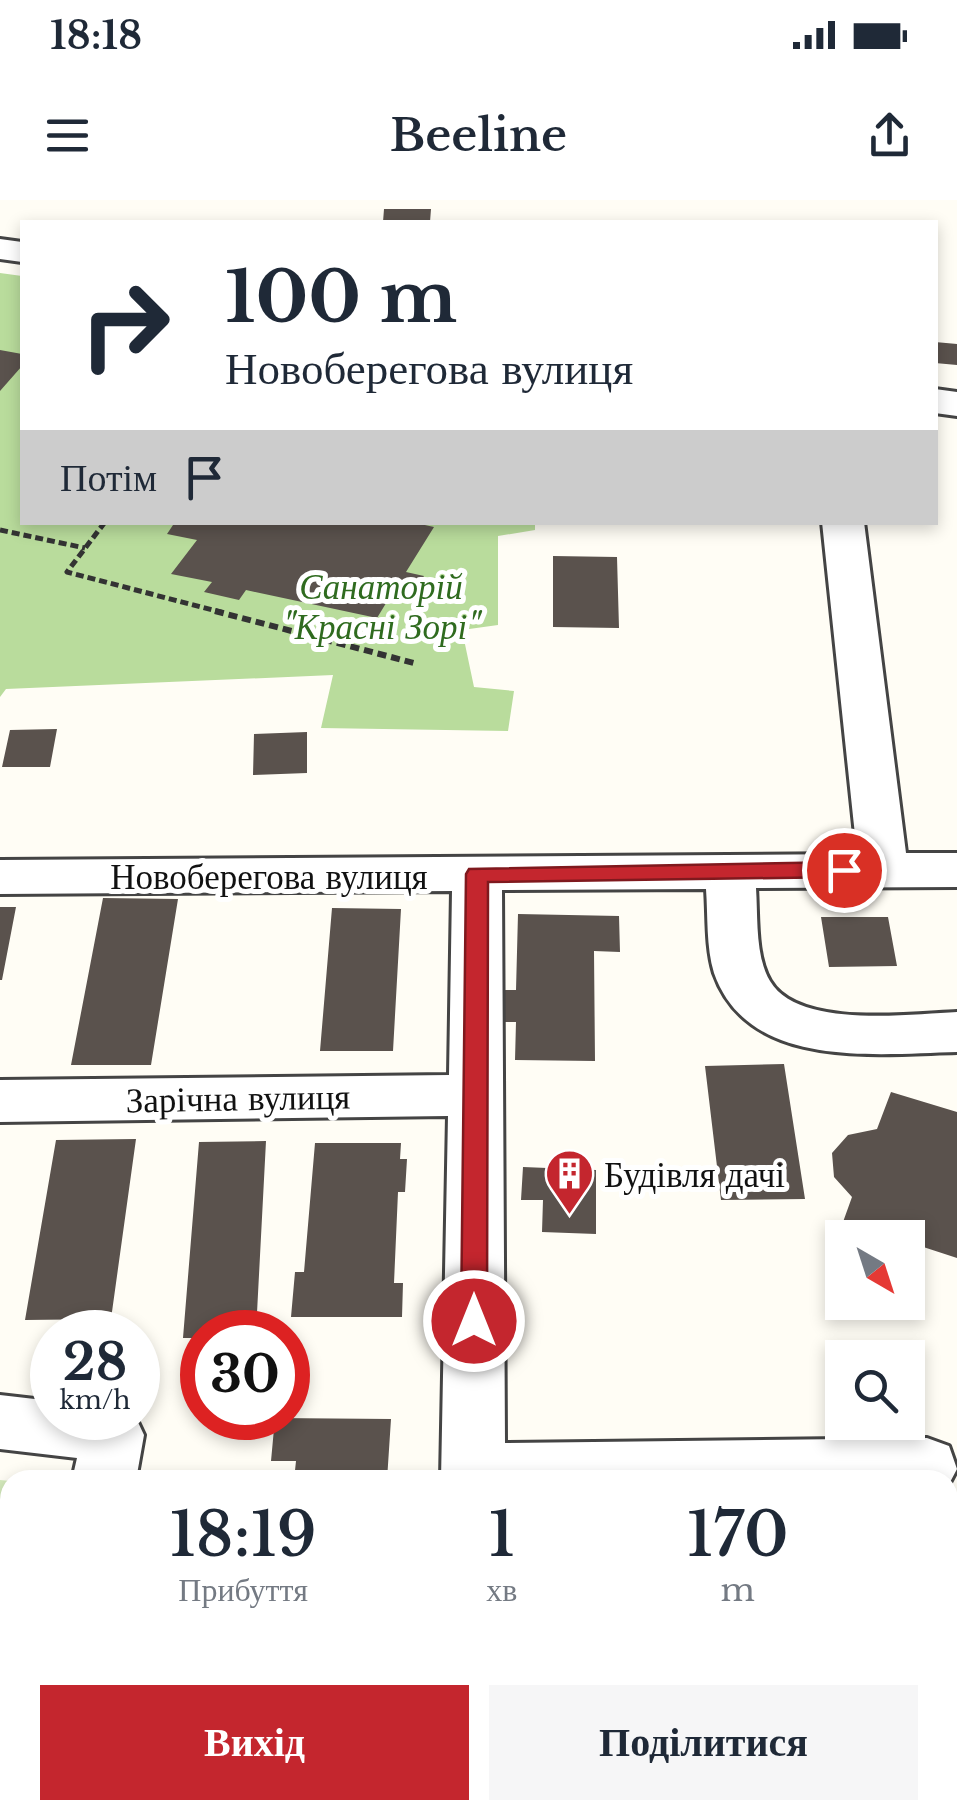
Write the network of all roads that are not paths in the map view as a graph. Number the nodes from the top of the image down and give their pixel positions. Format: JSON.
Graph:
{"nodes":[{"id":1,"x":843,"y":525,"type":"edge"},
{"id":2,"x":883,"y":869,"type":"junction"},
{"id":3,"x":957,"y":870,"type":"edge"},
{"id":4,"x":730,"y":871,"type":"junction"},
{"id":5,"x":477,"y":874,"type":"junction"},
{"id":6,"x":0,"y":878,"type":"edge"},
{"id":7,"x":957,"y":1032,"type":"edge"},
{"id":8,"x":476,"y":1095,"type":"junction"},
{"id":9,"x":0,"y":1101,"type":"edge"},
{"id":10,"x":0,"y":1422,"type":"edge"},
{"id":11,"x":927,"y":1466,"type":"dead end"},
{"id":12,"x":106,"y":1470,"type":"edge"},
{"id":13,"x":473,"y":1470,"type":"edge"},
{"id":14,"x":849,"y":1470,"type":"edge"}],
"edges":[{"from":1,"to":2,"type":"street"},
{"from":2,"to":3,"type":"street","name":"Новоберегова вулиця"},
{"from":2,"to":4,"type":"street","name":"Новоберегова вулиця"},
{"from":4,"to":5,"type":"street","name":"Новоберегова вулиця"},
{"from":4,"to":7,"type":"street"},
{"from":5,"to":6,"type":"street","name":"Новоберегова вулиця"},
{"from":5,"to":8,"type":"street"},
{"from":8,"to":9,"type":"street","name":"Зарічна вулиця"},
{"from":8,"to":13,"type":"street"},
{"from":10,"to":12,"type":"street"},
{"from":11,"to":14,"type":"street"}]}
